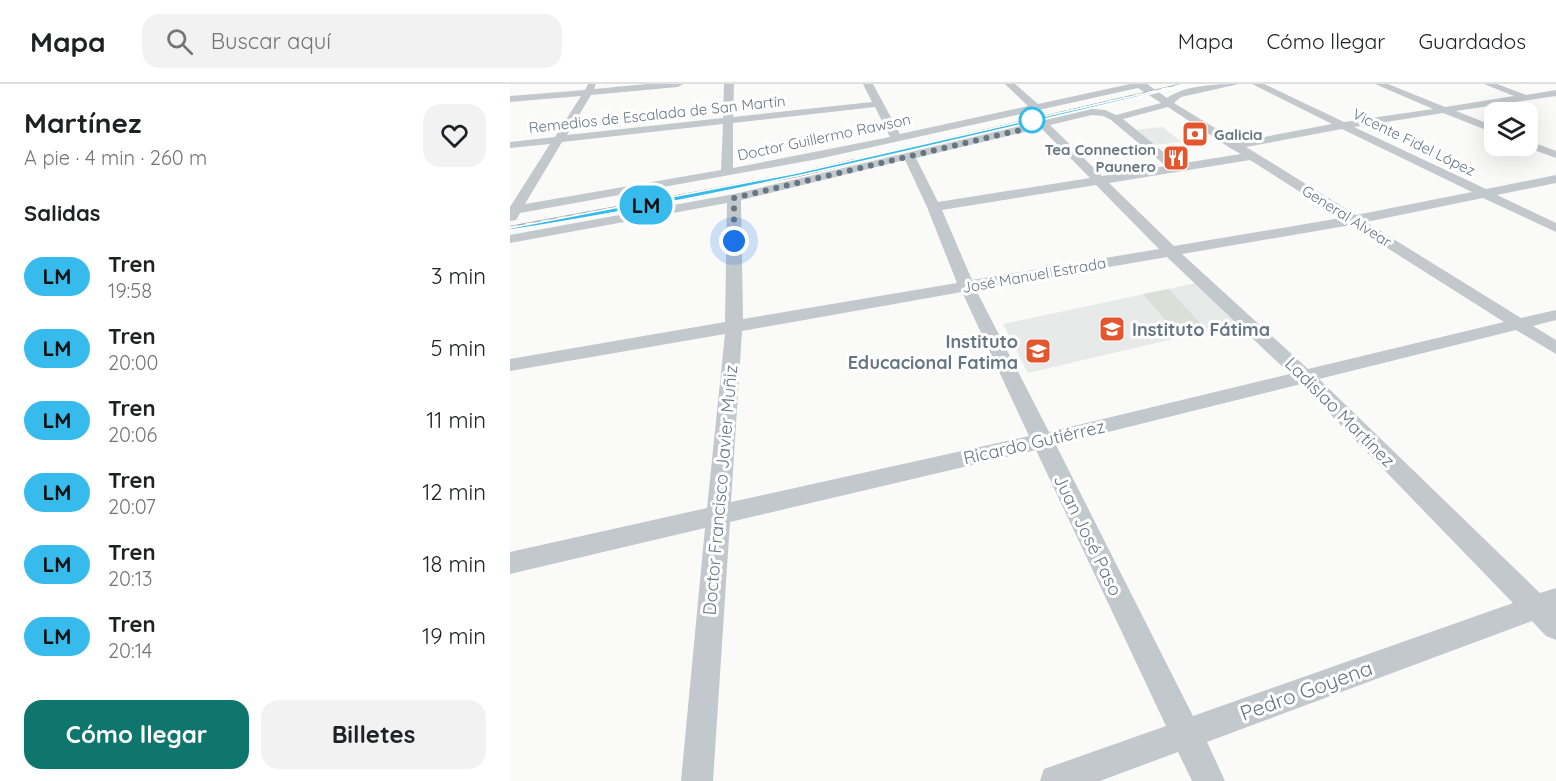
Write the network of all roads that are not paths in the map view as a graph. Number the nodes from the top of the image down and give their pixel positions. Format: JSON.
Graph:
{"nodes":[{"id":1,"x":678,"y":84,"type":"edge"},
{"id":2,"x":729,"y":84,"type":"edge"},
{"id":3,"x":868,"y":84,"type":"edge"},
{"id":4,"x":1010,"y":84,"type":"edge"},
{"id":5,"x":1140,"y":84,"type":"edge"},
{"id":6,"x":1234,"y":84,"type":"edge"},
{"id":7,"x":1257,"y":84,"type":"edge"},
{"id":8,"x":1380,"y":84,"type":"edge"},
{"id":9,"x":1489,"y":84,"type":"edge"},
{"id":10,"x":589,"y":88,"type":"edge"},
{"id":11,"x":1556,"y":93,"type":"edge"},
{"id":12,"x":1527,"y":98,"type":"junction"},
{"id":13,"x":510,"y":99,"type":"edge"},
{"id":14,"x":1167,"y":103,"type":"junction"},
{"id":15,"x":878,"y":104,"type":"junction"},
{"id":16,"x":1546,"y":104,"type":"dead end"},
{"id":17,"x":1035,"y":107,"type":"junction"},
{"id":18,"x":1444,"y":110,"type":"junction"},
{"id":19,"x":1115,"y":118,"type":"junction"},
{"id":20,"x":729,"y":121,"type":"junction"},
{"id":21,"x":1044,"y":124,"type":"junction"},
{"id":22,"x":1346,"y":125,"type":"junction"},
{"id":23,"x":1484,"y":126,"type":"edge"},
{"id":24,"x":897,"y":139,"type":"junction"},
{"id":25,"x":557,"y":140,"type":"junction"},
{"id":26,"x":510,"y":145,"type":"edge"},
{"id":27,"x":1234,"y":146,"type":"junction"},
{"id":28,"x":1538,"y":148,"type":"edge"},
{"id":29,"x":1556,"y":155,"type":"edge"},
{"id":30,"x":1251,"y":156,"type":"junction"},
{"id":31,"x":910,"y":158,"type":"junction"},
{"id":32,"x":1176,"y":168,"type":"junction"},
{"id":33,"x":727,"y":174,"type":"junction"},
{"id":34,"x":1556,"y":179,"type":"edge"},
{"id":35,"x":1100,"y":180,"type":"junction"},
{"id":36,"x":1486,"y":193,"type":"junction"},
{"id":37,"x":734,"y":198,"type":"junction"},
{"id":38,"x":934,"y":207,"type":"junction"},
{"id":39,"x":511,"y":213,"type":"edge"},
{"id":40,"x":1353,"y":220,"type":"junction"},
{"id":41,"x":1556,"y":228,"type":"edge"},
{"id":42,"x":510,"y":239,"type":"edge"},
{"id":43,"x":1170,"y":251,"type":"junction"},
{"id":44,"x":967,"y":287,"type":"junction"},
{"id":45,"x":1556,"y":315,"type":"edge"},
{"id":46,"x":1520,"y":325,"type":"junction"},
{"id":47,"x":734,"y":327,"type":"junction"},
{"id":48,"x":1556,"y":348,"type":"edge"},
{"id":49,"x":510,"y":365,"type":"edge"},
{"id":50,"x":1304,"y":376,"type":"junction"},
{"id":51,"x":1042,"y":441,"type":"junction"},
{"id":52,"x":718,"y":514,"type":"junction"},
{"id":53,"x":510,"y":563,"type":"edge"},
{"id":54,"x":1549,"y":611,"type":"edge"},
{"id":55,"x":1186,"y":733,"type":"junction"},
{"id":56,"x":698,"y":781,"type":"edge"},
{"id":57,"x":1056,"y":781,"type":"edge"},
{"id":58,"x":1209,"y":781,"type":"edge"}],
"edges":[{"from":1,"to":10,"type":"street"},
{"from":2,"to":20,"type":"street"},
{"from":3,"to":15,"type":"street"},
{"from":4,"to":17,"type":"street"},
{"from":5,"to":14,"type":"street","name":"General Alvear"},
{"from":5,"to":17,"type":"street","name":"Doctor Guillermo Rawson"},
{"from":6,"to":14,"type":"street"},
{"from":7,"to":22,"type":"street","name":"Vicente Fidel López"},
{"from":8,"to":18,"type":"street"},
{"from":9,"to":12,"type":"street"},
{"from":10,"to":13,"type":"street"},
{"from":10,"to":25,"type":"street"},
{"from":11,"to":12,"type":"street"},
{"from":12,"to":16,"type":"street"},
{"from":12,"to":18,"type":"street"},
{"from":14,"to":19,"type":"street"},
{"from":14,"to":27,"type":"street","name":"General Alvear"},
{"from":15,"to":20,"type":"street","name":"Remedios de Escalada de San Martín"},
{"from":15,"to":24,"type":"street"},
{"from":17,"to":24,"type":"street","name":"Doctor Guillermo Rawson"},
{"from":18,"to":22,"type":"street"},
{"from":18,"to":23,"type":"street"},
{"from":19,"to":21,"type":"street"},
{"from":19,"to":32,"type":"street"},
{"from":20,"to":25,"type":"street","name":"Remedios de Escalada de San Martín"},
{"from":20,"to":33,"type":"street"},
{"from":21,"to":31,"type":"street"},
{"from":21,"to":35,"type":"street","name":"Ladislao Martínez"},
{"from":22,"to":27,"type":"street"},
{"from":22,"to":36,"type":"street","name":"Vicente Fidel López"},
{"from":24,"to":33,"type":"street","name":"Doctor Guillermo Rawson"},
{"from":25,"to":26,"type":"street","name":"Remedios de Escalada de San Martín"},
{"from":25,"to":39,"type":"street"},
{"from":27,"to":30,"type":"street","name":"General Alvear"},
{"from":28,"to":29,"type":"street"},
{"from":30,"to":32,"type":"street"},
{"from":30,"to":40,"type":"street","name":"General Alvear"},
{"from":31,"to":37,"type":"street"},
{"from":31,"to":38,"type":"street","name":"Juan José Paso"},
{"from":32,"to":35,"type":"street"},
{"from":33,"to":39,"type":"street","name":"Doctor Guillermo Rawson"},
{"from":34,"to":36,"type":"street","name":"José Manuel Estrada"},
{"from":35,"to":38,"type":"street"},
{"from":35,"to":43,"type":"street","name":"Ladislao Martínez"},
{"from":36,"to":40,"type":"street","name":"José Manuel Estrada"},
{"from":36,"to":41,"type":"street","name":"Vicente Fidel López"},
{"from":37,"to":42,"type":"street"},
{"from":37,"to":47,"type":"street","name":"Doctor Francisco Javier Muñiz"},
{"from":38,"to":44,"type":"street","name":"Juan José Paso"},
{"from":40,"to":43,"type":"street","name":"José Manuel Estrada"},
{"from":40,"to":46,"type":"street","name":"General Alvear"},
{"from":43,"to":44,"type":"street","name":"José Manuel Estrada"},
{"from":43,"to":50,"type":"street","name":"Ladislao Martínez"},
{"from":44,"to":47,"type":"street","name":"José Manuel Estrada"},
{"from":44,"to":51,"type":"street","name":"Juan José Paso"},
{"from":45,"to":46,"type":"street","name":"Ricardo Gutiérrez"},
{"from":46,"to":48,"type":"street","name":"General Alvear"},
{"from":46,"to":50,"type":"street","name":"Ricardo Gutiérrez"},
{"from":47,"to":49,"type":"street","name":"José Manuel Estrada"},
{"from":47,"to":52,"type":"street","name":"Doctor Francisco Javier Muñiz"},
{"from":50,"to":51,"type":"street","name":"Ricardo Gutiérrez"},
{"from":50,"to":54,"type":"street","name":"Ladislao Martínez"},
{"from":51,"to":52,"type":"street","name":"Ricardo Gutiérrez"},
{"from":51,"to":55,"type":"street","name":"Juan José Paso"},
{"from":52,"to":53,"type":"street","name":"Ricardo Gutiérrez"},
{"from":52,"to":56,"type":"street","name":"Doctor Francisco Javier Muñiz"},
{"from":54,"to":55,"type":"street","name":"Pedro Goyena"},
{"from":55,"to":57,"type":"street","name":"Pedro Goyena"},
{"from":55,"to":58,"type":"street","name":"Juan José Paso"}]}
